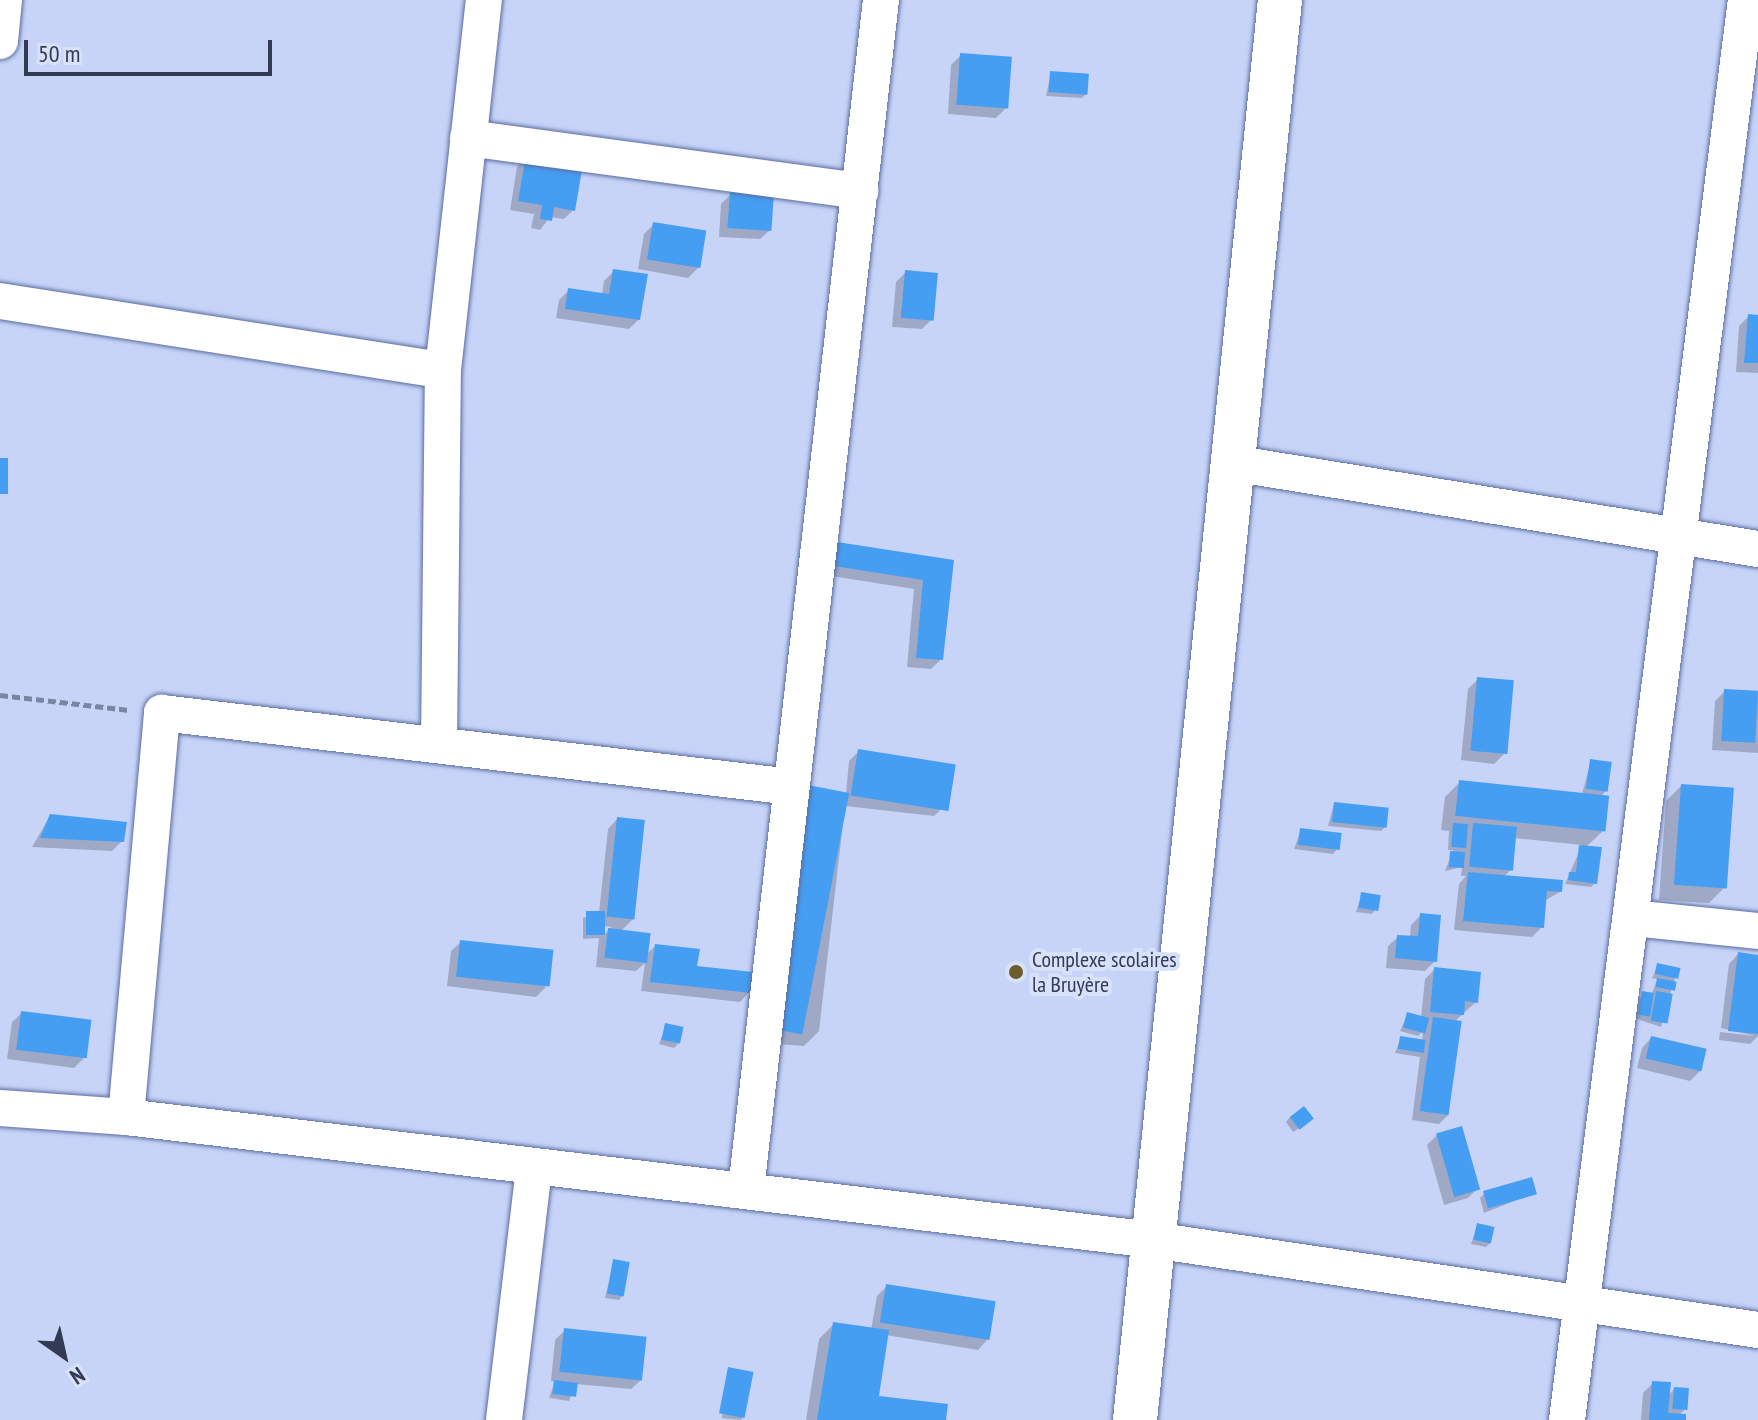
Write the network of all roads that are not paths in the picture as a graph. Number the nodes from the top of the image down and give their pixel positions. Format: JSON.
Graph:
{"nodes":[{"id":1,"x":4,"y":0,"type":"edge"},
{"id":2,"x":484,"y":0,"type":"edge"},
{"id":3,"x":881,"y":0,"type":"edge"},
{"id":4,"x":1280,"y":0,"type":"edge"},
{"id":5,"x":1746,"y":0,"type":"edge"},
{"id":6,"x":0,"y":41,"type":"edge"},
{"id":7,"x":468,"y":138,"type":"junction"},
{"id":8,"x":860,"y":191,"type":"junction"},
{"id":9,"x":0,"y":301,"type":"edge"},
{"id":10,"x":443,"y":370,"type":"junction"},
{"id":11,"x":1232,"y":463,"type":"junction"},
{"id":12,"x":1680,"y":539,"type":"junction"},
{"id":13,"x":1758,"y":549,"type":"edge"},
{"id":14,"x":439,"y":745,"type":"junction"},
{"id":15,"x":792,"y":787,"type":"junction"},
{"id":16,"x":1632,"y":918,"type":"junction"},
{"id":17,"x":1758,"y":931,"type":"edge"},
{"id":18,"x":0,"y":1108,"type":"edge"},
{"id":19,"x":126,"y":1117,"type":"junction"},
{"id":20,"x":534,"y":1168,"type":"junction"},
{"id":21,"x":746,"y":1190,"type":"junction"},
{"id":22,"x":1153,"y":1240,"type":"junction"},
{"id":23,"x":1582,"y":1303,"type":"junction"},
{"id":24,"x":1758,"y":1330,"type":"edge"},
{"id":25,"x":504,"y":1420,"type":"edge"},
{"id":26,"x":1135,"y":1420,"type":"edge"},
{"id":27,"x":1567,"y":1420,"type":"edge"}],
"edges":[{"from":1,"to":6,"type":"street"},
{"from":2,"to":7,"type":"street"},
{"from":3,"to":8,"type":"street"},
{"from":4,"to":11,"type":"street"},
{"from":5,"to":12,"type":"street"},
{"from":7,"to":8,"type":"street"},
{"from":7,"to":10,"type":"street"},
{"from":8,"to":15,"type":"street"},
{"from":9,"to":10,"type":"street"},
{"from":10,"to":14,"type":"street"},
{"from":11,"to":12,"type":"street"},
{"from":11,"to":22,"type":"street"},
{"from":12,"to":13,"type":"street"},
{"from":12,"to":16,"type":"street"},
{"from":14,"to":15,"type":"street"},
{"from":14,"to":19,"type":"street"},
{"from":15,"to":21,"type":"street"},
{"from":16,"to":17,"type":"street"},
{"from":16,"to":23,"type":"street"},
{"from":18,"to":19,"type":"street"},
{"from":19,"to":20,"type":"street"},
{"from":20,"to":21,"type":"street"},
{"from":20,"to":25,"type":"street"},
{"from":21,"to":22,"type":"street"},
{"from":22,"to":23,"type":"street"},
{"from":22,"to":26,"type":"street"},
{"from":23,"to":24,"type":"street"},
{"from":23,"to":27,"type":"street"}]}
